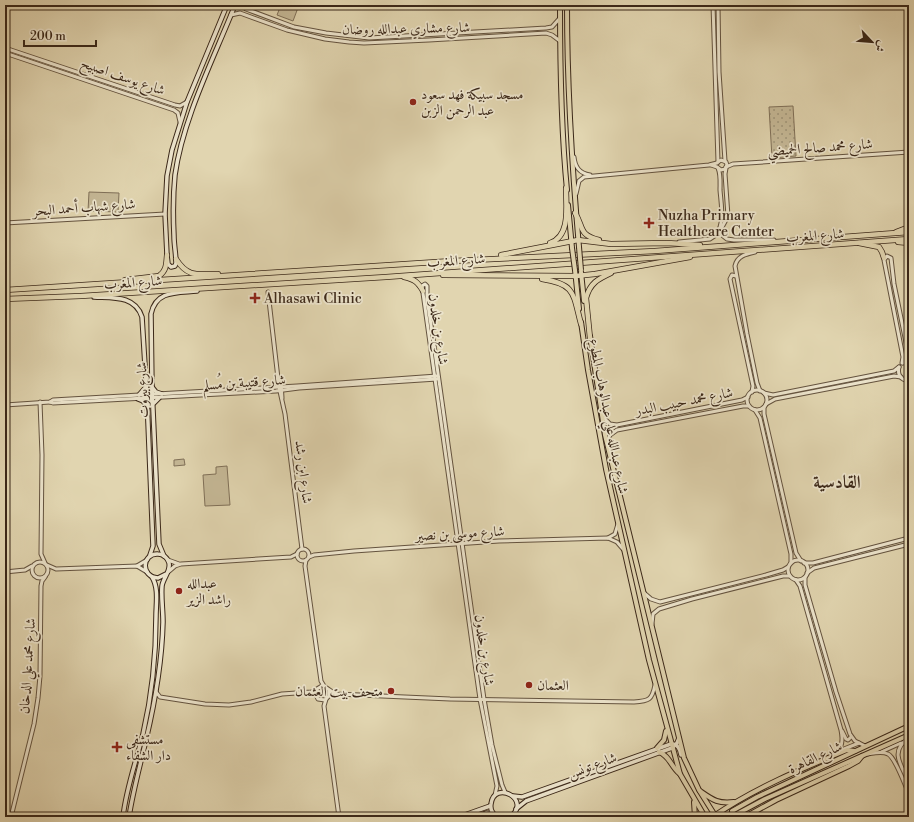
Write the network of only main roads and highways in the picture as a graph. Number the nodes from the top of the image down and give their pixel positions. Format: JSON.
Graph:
{"nodes":[{"id":1,"x":227,"y":5,"type":"edge"},
{"id":2,"x":235,"y":5,"type":"edge"},
{"id":3,"x":560,"y":5,"type":"edge"},
{"id":4,"x":567,"y":5,"type":"edge"},
{"id":5,"x":175,"y":136,"type":"junction"},
{"id":6,"x":183,"y":140,"type":"junction"},
{"id":7,"x":169,"y":162,"type":"junction"},
{"id":8,"x":177,"y":165,"type":"junction"},
{"id":9,"x":566,"y":188,"type":"junction"},
{"id":10,"x":575,"y":213,"type":"junction"},
{"id":11,"x":909,"y":227,"type":"edge"},
{"id":12,"x":909,"y":232,"type":"edge"},
{"id":13,"x":895,"y":233,"type":"junction"},
{"id":14,"x":909,"y":239,"type":"edge"},
{"id":15,"x":572,"y":240,"type":"junction"},
{"id":16,"x":578,"y":240,"type":"junction"},
{"id":17,"x":895,"y":240,"type":"junction"},
{"id":18,"x":858,"y":243,"type":"junction"},
{"id":19,"x":909,"y":243,"type":"edge"},
{"id":20,"x":617,"y":244,"type":"junction"},
{"id":21,"x":717,"y":246,"type":"junction"},
{"id":22,"x":530,"y":250,"type":"junction"},
{"id":23,"x":705,"y":254,"type":"junction"},
{"id":24,"x":167,"y":255,"type":"junction"},
{"id":25,"x":884,"y":258,"type":"road end"},
{"id":26,"x":176,"y":259,"type":"junction"},
{"id":27,"x":452,"y":261,"type":"junction"},
{"id":28,"x":621,"y":269,"type":"junction"},
{"id":29,"x":426,"y":273,"type":"junction"},
{"id":30,"x":250,"y":275,"type":"junction"},
{"id":31,"x":522,"y":276,"type":"junction"},
{"id":32,"x":578,"y":276,"type":"junction"},
{"id":33,"x":388,"y":277,"type":"junction"},
{"id":34,"x":79,"y":286,"type":"junction"},
{"id":35,"x":231,"y":287,"type":"junction"},
{"id":36,"x":5,"y":290,"type":"edge"},
{"id":37,"x":423,"y":291,"type":"road end"},
{"id":38,"x":81,"y":296,"type":"junction"},
{"id":39,"x":5,"y":299,"type":"edge"},
{"id":40,"x":581,"y":324,"type":"junction"},
{"id":41,"x":590,"y":338,"type":"junction"},
{"id":42,"x":146,"y":384,"type":"junction"},
{"id":43,"x":152,"y":387,"type":"junction"},
{"id":44,"x":162,"y":394,"type":"road end"},
{"id":45,"x":159,"y":398,"type":"road end"},
{"id":46,"x":147,"y":406,"type":"junction"},
{"id":47,"x":153,"y":406,"type":"junction"},
{"id":48,"x":151,"y":480,"type":"junction"},
{"id":49,"x":156,"y":480,"type":"junction"},
{"id":50,"x":152,"y":509,"type":"junction"},
{"id":51,"x":158,"y":530,"type":"junction"},
{"id":52,"x":150,"y":556,"type":"junction"},
{"id":53,"x":166,"y":557,"type":"junction"},
{"id":54,"x":167,"y":573,"type":"junction"},
{"id":55,"x":151,"y":576,"type":"junction"},
{"id":56,"x":156,"y":617,"type":"junction"},
{"id":57,"x":163,"y":617,"type":"junction"},
{"id":58,"x":162,"y":626,"type":"junction"},
{"id":59,"x":156,"y":627,"type":"junction"},
{"id":60,"x":149,"y":716,"type":"junction"},
{"id":61,"x":145,"y":723,"type":"junction"},
{"id":62,"x":150,"y":724,"type":"junction"},
{"id":63,"x":666,"y":725,"type":"junction"},
{"id":64,"x":909,"y":726,"type":"edge"},
{"id":65,"x":909,"y":735,"type":"edge"},
{"id":66,"x":679,"y":736,"type":"junction"},
{"id":67,"x":141,"y":739,"type":"junction"},
{"id":68,"x":146,"y":741,"type":"junction"},
{"id":69,"x":676,"y":744,"type":"junction"},
{"id":70,"x":671,"y":746,"type":"junction"},
{"id":71,"x":658,"y":750,"type":"junction"},
{"id":72,"x":855,"y":751,"type":"junction"},
{"id":73,"x":865,"y":755,"type":"junction"},
{"id":74,"x":620,"y":762,"type":"junction"},
{"id":75,"x":686,"y":762,"type":"junction"},
{"id":76,"x":615,"y":769,"type":"junction"},
{"id":77,"x":680,"y":774,"type":"junction"},
{"id":78,"x":699,"y":790,"type":"junction"},
{"id":79,"x":531,"y":793,"type":"junction"},
{"id":80,"x":513,"y":796,"type":"junction"},
{"id":81,"x":694,"y":799,"type":"junction"},
{"id":82,"x":530,"y":800,"type":"junction"},
{"id":83,"x":736,"y":801,"type":"junction"},
{"id":84,"x":490,"y":806,"type":"junction"},
{"id":85,"x":516,"y":809,"type":"junction"},
{"id":86,"x":732,"y":811,"type":"tunnel mouth"},
{"id":87,"x":493,"y":814,"type":"junction"},
{"id":88,"x":735,"y":815,"type":"tunnel mouth"},
{"id":89,"x":470,"y":816,"type":"edge"},
{"id":90,"x":512,"y":816,"type":"edge"},
{"id":91,"x":714,"y":816,"type":"edge"},
{"id":92,"x":123,"y":817,"type":"edge"},
{"id":93,"x":129,"y":817,"type":"edge"},
{"id":94,"x":459,"y":817,"type":"edge"},
{"id":95,"x":476,"y":817,"type":"edge"},
{"id":96,"x":497,"y":817,"type":"edge"},
{"id":97,"x":695,"y":817,"type":"edge"},
{"id":98,"x":705,"y":817,"type":"edge"},
{"id":99,"x":745,"y":817,"type":"edge"}],
"edges":[{"from":1,"to":5,"type":"main road"},
{"from":2,"to":6,"type":"main road"},
{"from":3,"to":9,"type":"main road","name":"شارع عبدالله علي عبدالوهاب المطوع"},
{"from":4,"to":10,"type":"main road","name":"شارع عبدالله علي عبدالوهاب المطوع"},
{"from":5,"to":6,"type":"main road"},
{"from":5,"to":7,"type":"main road"},
{"from":6,"to":8,"type":"main road"},
{"from":7,"to":8,"type":"main road"},
{"from":7,"to":24,"type":"main road"},
{"from":8,"to":26,"type":"main road"},
{"from":9,"to":15,"type":"main road","name":"شارع عبدالله علي عبدالوهاب المطوع"},
{"from":9,"to":22,"type":"highway"},
{"from":10,"to":16,"type":"main road","name":"شارع عبدالله علي عبدالوهاب المطوع"},
{"from":10,"to":20,"type":"highway"},
{"from":11,"to":13,"type":"highway"},
{"from":12,"to":13,"type":"highway","name":"شارع المغرب"},
{"from":13,"to":21,"type":"highway","name":"شارع المغرب"},
{"from":14,"to":17,"type":"highway","name":"شارع المغرب"},
{"from":15,"to":16,"type":"highway"},
{"from":15,"to":22,"type":"highway"},
{"from":15,"to":32,"type":"main road","name":"شارع عبدالله علي عبدالوهاب المطوع","bridge":true},
{"from":16,"to":20,"type":"highway"},
{"from":16,"to":32,"type":"main road","name":"شارع عبدالله علي عبدالوهاب المطوع","bridge":true},
{"from":17,"to":18,"type":"highway","name":"شارع المغرب"},
{"from":17,"to":19,"type":"highway"},
{"from":18,"to":23,"type":"highway","name":"شارع المغرب"},
{"from":18,"to":25,"type":"highway"},
{"from":20,"to":21,"type":"highway"},
{"from":21,"to":27,"type":"highway","name":"شارع المغرب"},
{"from":22,"to":27,"type":"highway"},
{"from":23,"to":28,"type":"highway"},
{"from":23,"to":29,"type":"highway","name":"شارع المغرب"},
{"from":24,"to":26,"type":"main road"},
{"from":24,"to":34,"type":"highway"},
{"from":26,"to":30,"type":"highway"},
{"from":27,"to":30,"type":"highway","name":"شارع المغرب"},
{"from":28,"to":32,"type":"highway"},
{"from":28,"to":41,"type":"highway"},
{"from":29,"to":31,"type":"highway"},
{"from":29,"to":33,"type":"highway","name":"شارع المغرب"},
{"from":30,"to":34,"type":"highway","name":"شارع المغرب"},
{"from":31,"to":32,"type":"highway"},
{"from":31,"to":40,"type":"highway"},
{"from":32,"to":40,"type":"main road","name":"شارع عبدالله علي عبدالوهاب المطوع"},
{"from":32,"to":41,"type":"main road","name":"شارع عبدالله علي عبدالوهاب المطوع"},
{"from":33,"to":35,"type":"highway","name":"شارع المغرب"},
{"from":33,"to":37,"type":"highway"},
{"from":34,"to":36,"type":"highway","name":"شارع المغرب"},
{"from":35,"to":38,"type":"highway","name":"شارع المغرب"},
{"from":35,"to":43,"type":"main road","name":"شارع بيروت"},
{"from":38,"to":39,"type":"highway","name":"شارع المغرب"},
{"from":38,"to":42,"type":"main road","name":"شارع بيروت"},
{"from":40,"to":63,"type":"main road","name":"شارع عبدالله علي عبدالوهاب المطوع"},
{"from":41,"to":66,"type":"main road","name":"شارع عبدالله علي عبدالوهاب المطوع"},
{"from":42,"to":46,"type":"main road","name":"شارع بيروت"},
{"from":42,"to":46,"type":"main road"},
{"from":43,"to":44,"type":"main road"},
{"from":43,"to":47,"type":"main road","name":"شارع بيروت"},
{"from":45,"to":47,"type":"main road"},
{"from":46,"to":48,"type":"main road","name":"شارع بيروت"},
{"from":47,"to":49,"type":"main road","name":"شارع بيروت"},
{"from":48,"to":49,"type":"main road"},
{"from":48,"to":50,"type":"main road","name":"شارع بيروت"},
{"from":49,"to":51,"type":"main road","name":"شارع بيروت"},
{"from":50,"to":51,"type":"main road"},
{"from":50,"to":52,"type":"main road","name":"شارع بيروت"},
{"from":51,"to":53,"type":"main road","name":"شارع بيروت"},
{"from":52,"to":53,"type":"main road"},
{"from":52,"to":55,"type":"main road"},
{"from":53,"to":54,"type":"main road"},
{"from":54,"to":55,"type":"main road"},
{"from":54,"to":57,"type":"main road"},
{"from":55,"to":56,"type":"main road"},
{"from":56,"to":57,"type":"main road"},
{"from":56,"to":59,"type":"main road"},
{"from":57,"to":58,"type":"main road"},
{"from":58,"to":59,"type":"main road"},
{"from":58,"to":60,"type":"main road"},
{"from":59,"to":60,"type":"main road"},
{"from":60,"to":61,"type":"main road"},
{"from":60,"to":62,"type":"main road"},
{"from":61,"to":62,"type":"main road"},
{"from":61,"to":67,"type":"main road"},
{"from":62,"to":68,"type":"main road"},
{"from":63,"to":70,"type":"main road","name":"شارع عبدالله علي عبدالوهاب المطوع"},
{"from":63,"to":71,"type":"main road"},
{"from":64,"to":72,"type":"main road","name":"شارع القاهرة"},
{"from":65,"to":73,"type":"main road","name":"شارع القاهرة"},
{"from":66,"to":69,"type":"main road","name":"شارع تونس"},
{"from":66,"to":75,"type":"main road","name":"شارع عبدالله علي عبدالوهاب المطوع"},
{"from":67,"to":68,"type":"main road"},
{"from":67,"to":92,"type":"main road"},
{"from":68,"to":93,"type":"main road"},
{"from":69,"to":70,"type":"main road","name":"شارع تونس"},
{"from":69,"to":75,"type":"main road"},
{"from":70,"to":71,"type":"main road","name":"شارع تونس"},
{"from":70,"to":77,"type":"main road","name":"شارع عبدالله علي عبدالوهاب المطوع"},
{"from":71,"to":74,"type":"main road","name":"شارع تونس"},
{"from":71,"to":76,"type":"main road","name":"شارع تونس"},
{"from":71,"to":77,"type":"main road"},
{"from":72,"to":83,"type":"main road"},
{"from":72,"to":86,"type":"main road","name":"شارع القاهرة"},
{"from":73,"to":88,"type":"main road","name":"شارع القاهرة"},
{"from":73,"to":99,"type":"main road"},
{"from":74,"to":76,"type":"main road"},
{"from":74,"to":79,"type":"main road","name":"شارع تونس"},
{"from":75,"to":78,"type":"main road","name":"شارع عبدالله علي عبدالوهاب المطوع"},
{"from":76,"to":82,"type":"main road","name":"شارع تونس"},
{"from":77,"to":81,"type":"main road","name":"شارع عبدالله علي عبدالوهاب المطوع"},
{"from":78,"to":83,"type":"main road"},
{"from":78,"to":91,"type":"main road","name":"شارع عبدالله علي عبدالوهاب المطوع"},
{"from":79,"to":80,"type":"main road","name":"شارع تونس"},
{"from":79,"to":82,"type":"main road"},
{"from":80,"to":84,"type":"main road"},
{"from":80,"to":85,"type":"main road"},
{"from":81,"to":97,"type":"main road"},
{"from":81,"to":98,"type":"main road","name":"شارع عبدالله علي عبدالوهاب المطوع"},
{"from":82,"to":85,"type":"main road","name":"شارع تونس"},
{"from":83,"to":91,"type":"main road"},
{"from":84,"to":87,"type":"main road"},
{"from":84,"to":89,"type":"main road"},
{"from":85,"to":90,"type":"main road"},
{"from":87,"to":95,"type":"main road"},
{"from":87,"to":96,"type":"main road"},
{"from":89,"to":94,"type":"main road"}]}
